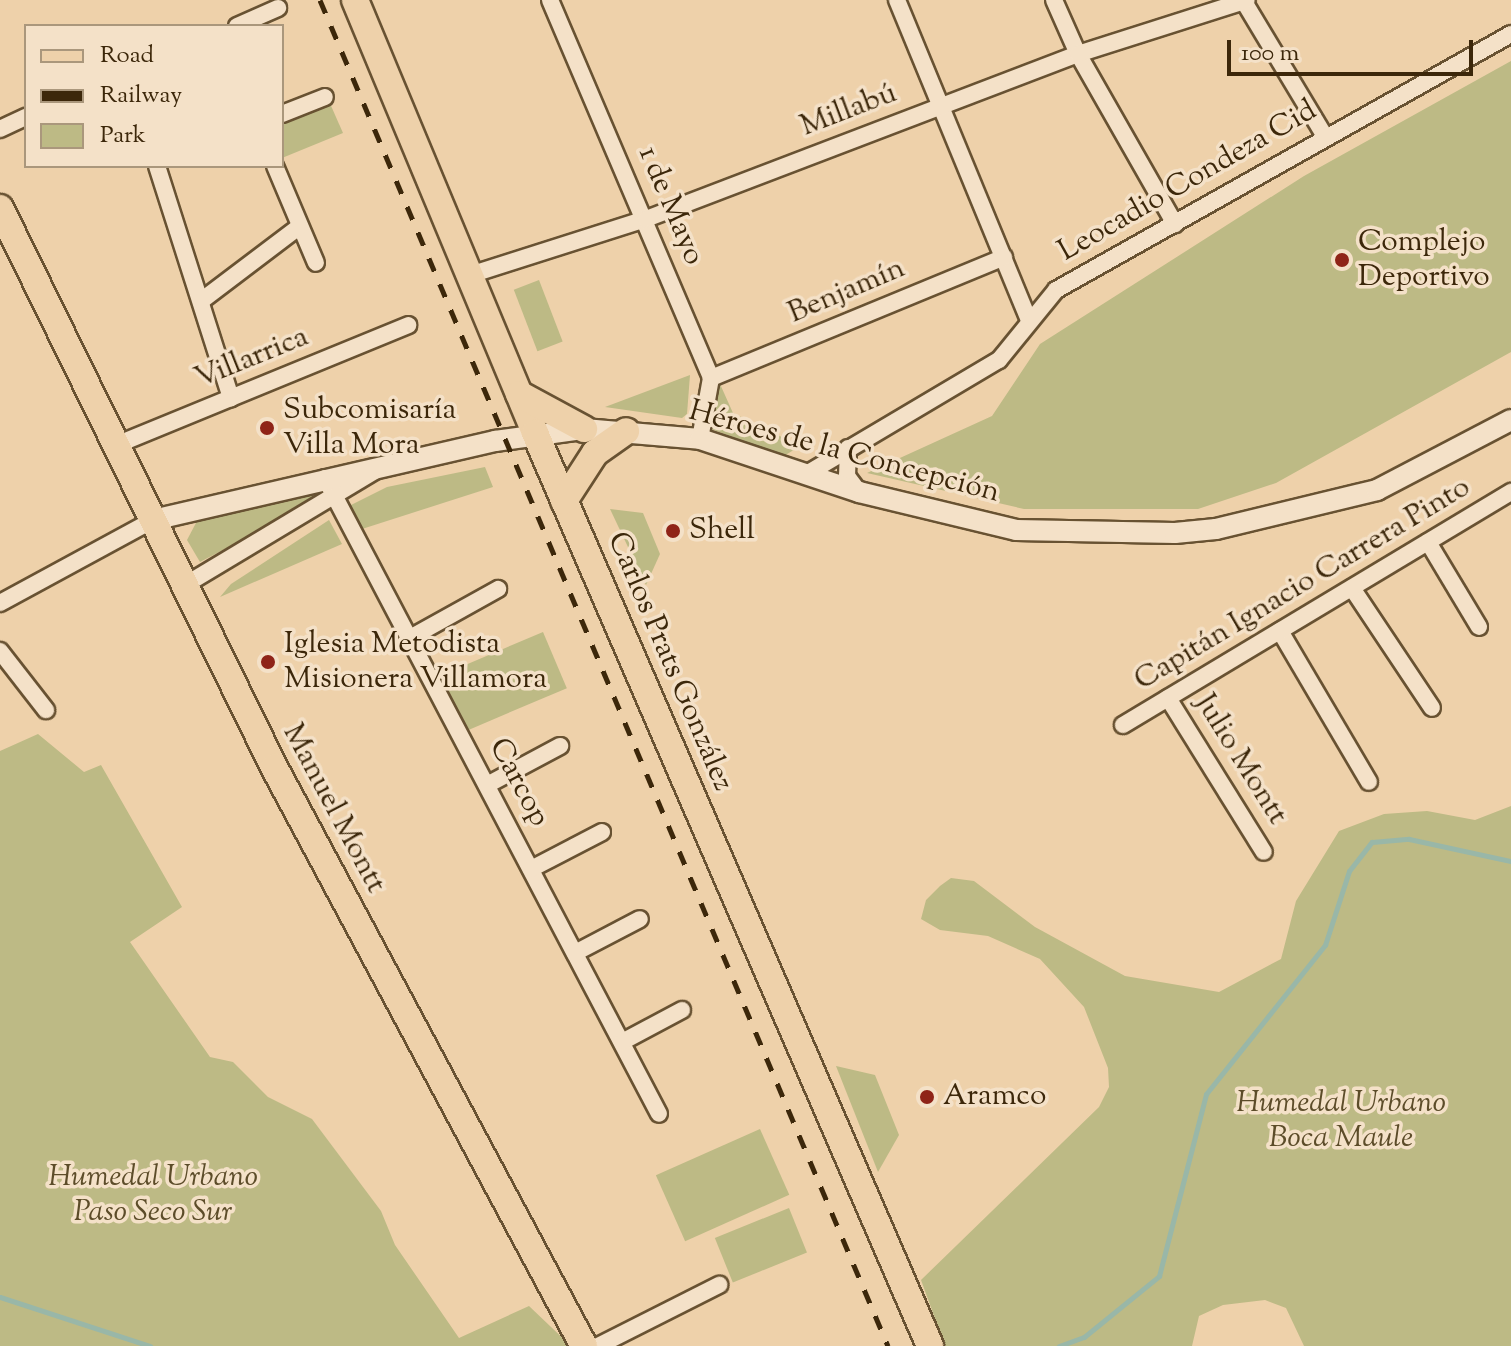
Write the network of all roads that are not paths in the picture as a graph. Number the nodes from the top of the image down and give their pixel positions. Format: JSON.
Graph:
{"nodes":[{"id":1,"x":355,"y":0,"type":"edge"},
{"id":2,"x":550,"y":0,"type":"edge"},
{"id":3,"x":897,"y":0,"type":"edge"},
{"id":4,"x":1054,"y":0,"type":"edge"},
{"id":5,"x":1244,"y":0,"type":"edge"},
{"id":6,"x":278,"y":8,"type":"dead end"},
{"id":7,"x":242,"y":24,"type":"edge"},
{"id":8,"x":1511,"y":34,"type":"edge"},
{"id":9,"x":1078,"y":54,"type":"junction"},
{"id":10,"x":325,"y":97,"type":"dead end"},
{"id":11,"x":943,"y":105,"type":"junction"},
{"id":12,"x":284,"y":113,"type":"edge"},
{"id":13,"x":24,"y":118,"type":"edge"},
{"id":14,"x":0,"y":129,"type":"edge"},
{"id":15,"x":1324,"y":135,"type":"junction"},
{"id":16,"x":158,"y":168,"type":"edge"},
{"id":17,"x":276,"y":168,"type":"edge"},
{"id":18,"x":0,"y":208,"type":"edge"},
{"id":19,"x":646,"y":219,"type":"junction"},
{"id":20,"x":1175,"y":224,"type":"junction"},
{"id":21,"x":300,"y":226,"type":"junction"},
{"id":22,"x":1004,"y":257,"type":"junction"},
{"id":23,"x":316,"y":263,"type":"dead end"},
{"id":24,"x":470,"y":275,"type":"junction"},
{"id":25,"x":201,"y":301,"type":"junction"},
{"id":26,"x":1029,"y":320,"type":"junction"},
{"id":27,"x":408,"y":325,"type":"dead end"},
{"id":28,"x":711,"y":378,"type":"junction"},
{"id":29,"x":519,"y":394,"type":"junction"},
{"id":30,"x":231,"y":398,"type":"junction"},
{"id":31,"x":1511,"y":420,"type":"edge"},
{"id":32,"x":584,"y":429,"type":"junction"},
{"id":33,"x":626,"y":431,"type":"junction"},
{"id":34,"x":535,"y":433,"type":"junction"},
{"id":35,"x":700,"y":439,"type":"junction"},
{"id":36,"x":116,"y":445,"type":"junction"},
{"id":37,"x":848,"y":448,"type":"junction"},
{"id":38,"x":382,"y":467,"type":"junction"},
{"id":39,"x":805,"y":475,"type":"junction"},
{"id":40,"x":325,"y":478,"type":"junction"},
{"id":41,"x":859,"y":492,"type":"junction"},
{"id":42,"x":337,"y":498,"type":"junction"},
{"id":43,"x":1509,"y":498,"type":"edge"},
{"id":44,"x":564,"y":501,"type":"junction"},
{"id":45,"x":153,"y":520,"type":"junction"},
{"id":46,"x":1428,"y":542,"type":"junction"},
{"id":47,"x":185,"y":585,"type":"junction"},
{"id":48,"x":1352,"y":588,"type":"junction"},
{"id":49,"x":498,"y":589,"type":"dead end"},
{"id":50,"x":0,"y":603,"type":"edge"},
{"id":51,"x":1479,"y":627,"type":"dead end"},
{"id":52,"x":1280,"y":631,"type":"junction"},
{"id":53,"x":410,"y":638,"type":"junction"},
{"id":54,"x":0,"y":651,"type":"edge"},
{"id":55,"x":1168,"y":698,"type":"junction"},
{"id":56,"x":1432,"y":708,"type":"dead end"},
{"id":57,"x":46,"y":710,"type":"dead end"},
{"id":58,"x":1123,"y":725,"type":"dead end"},
{"id":59,"x":560,"y":746,"type":"dead end"},
{"id":60,"x":1369,"y":782,"type":"dead end"},
{"id":61,"x":487,"y":785,"type":"junction"},
{"id":62,"x":602,"y":832,"type":"dead end"},
{"id":63,"x":1264,"y":852,"type":"dead end"},
{"id":64,"x":531,"y":869,"type":"junction"},
{"id":65,"x":640,"y":919,"type":"dead end"},
{"id":66,"x":575,"y":953,"type":"junction"},
{"id":67,"x":682,"y":1010,"type":"dead end"},
{"id":68,"x":622,"y":1042,"type":"junction"},
{"id":69,"x":659,"y":1114,"type":"dead end"},
{"id":70,"x":719,"y":1285,"type":"dead end"},
{"id":71,"x":584,"y":1346,"type":"edge"},
{"id":72,"x":598,"y":1346,"type":"edge"},
{"id":73,"x":930,"y":1346,"type":"edge"}],
"edges":[{"from":1,"to":24,"type":"main road","name":"Carlos Prats González"},
{"from":2,"to":19,"type":"street","name":"1 de Mayo"},
{"from":3,"to":11,"type":"street"},
{"from":4,"to":9,"type":"street"},
{"from":5,"to":9,"type":"street","name":"Millabú"},
{"from":5,"to":15,"type":"street"},
{"from":6,"to":7,"type":"street"},
{"from":8,"to":15,"type":"street","name":"Leocadio Condeza Cid"},
{"from":9,"to":11,"type":"street","name":"Millabú"},
{"from":9,"to":20,"type":"street"},
{"from":10,"to":12,"type":"street"},
{"from":11,"to":19,"type":"street","name":"Millabú"},
{"from":11,"to":22,"type":"street"},
{"from":13,"to":14,"type":"street"},
{"from":15,"to":20,"type":"street","name":"Leocadio Condeza Cid"},
{"from":16,"to":25,"type":"street"},
{"from":17,"to":21,"type":"street"},
{"from":18,"to":36,"type":"main road","name":"Manuel Montt"},
{"from":19,"to":24,"type":"street","name":"Millabú"},
{"from":19,"to":28,"type":"street","name":"1 de Mayo"},
{"from":20,"to":26,"type":"street","name":"Leocadio Condeza Cid"},
{"from":21,"to":23,"type":"street"},
{"from":21,"to":25,"type":"street"},
{"from":22,"to":26,"type":"street"},
{"from":22,"to":28,"type":"street","name":"Benjamín"},
{"from":24,"to":29,"type":"main road","name":"Carlos Prats González"},
{"from":25,"to":30,"type":"street"},
{"from":26,"to":37,"type":"street","name":"Leocadio Condeza Cid"},
{"from":27,"to":30,"type":"street","name":"Villarrica"},
{"from":28,"to":35,"type":"street"},
{"from":29,"to":32,"type":"main road"},
{"from":29,"to":34,"type":"main road","name":"Carlos Prats González"},
{"from":30,"to":36,"type":"street","name":"Villarrica"},
{"from":31,"to":41,"type":"street","name":"Héroes de la Concepción"},
{"from":32,"to":33,"type":"street","name":"Héroes de la Concepción"},
{"from":32,"to":34,"type":"street","name":"Héroes de la Concepción"},
{"from":33,"to":35,"type":"street","name":"Héroes de la Concepción"},
{"from":33,"to":44,"type":"main road"},
{"from":34,"to":38,"type":"street","name":"Héroes de la Concepción"},
{"from":34,"to":44,"type":"main road","name":"Carlos Prats González"},
{"from":35,"to":39,"type":"street","name":"Héroes de la Concepción"},
{"from":36,"to":45,"type":"main road","name":"Manuel Montt"},
{"from":37,"to":39,"type":"street","name":"Leocadio Condeza Cid"},
{"from":37,"to":41,"type":"street"},
{"from":38,"to":40,"type":"street","name":"Héroes de la Concepción"},
{"from":38,"to":42,"type":"street","name":"Héroes de la Concepción"},
{"from":39,"to":41,"type":"street","name":"Héroes de la Concepción"},
{"from":40,"to":42,"type":"street","name":"Carcop"},
{"from":40,"to":45,"type":"street","name":"Héroes de la Concepción"},
{"from":42,"to":47,"type":"street","name":"Héroes de la Concepción"},
{"from":42,"to":53,"type":"street","name":"Carcop"},
{"from":43,"to":46,"type":"street","name":"Capitán Ignacio Carrera Pinto"},
{"from":44,"to":73,"type":"main road","name":"Carlos Prats González"},
{"from":45,"to":47,"type":"main road","name":"Manuel Montt"},
{"from":45,"to":50,"type":"street","name":"Héroes de la Concepción"},
{"from":46,"to":48,"type":"street","name":"Capitán Ignacio Carrera Pinto"},
{"from":46,"to":51,"type":"street"},
{"from":47,"to":71,"type":"main road","name":"Manuel Montt"},
{"from":48,"to":52,"type":"street","name":"Capitán Ignacio Carrera Pinto"},
{"from":48,"to":56,"type":"street"},
{"from":49,"to":53,"type":"street"},
{"from":52,"to":55,"type":"street","name":"Capitán Ignacio Carrera Pinto"},
{"from":52,"to":60,"type":"street"},
{"from":53,"to":61,"type":"street","name":"Carcop"},
{"from":54,"to":57,"type":"street"},
{"from":55,"to":58,"type":"street","name":"Capitán Ignacio Carrera Pinto"},
{"from":55,"to":63,"type":"street","name":"Julio Montt"},
{"from":59,"to":61,"type":"street"},
{"from":61,"to":64,"type":"street","name":"Carcop"},
{"from":62,"to":64,"type":"street"},
{"from":64,"to":66,"type":"street","name":"Carcop"},
{"from":65,"to":66,"type":"street"},
{"from":66,"to":68,"type":"street","name":"Carcop"},
{"from":67,"to":68,"type":"street"},
{"from":68,"to":69,"type":"street","name":"Carcop"},
{"from":70,"to":72,"type":"street"}]}
